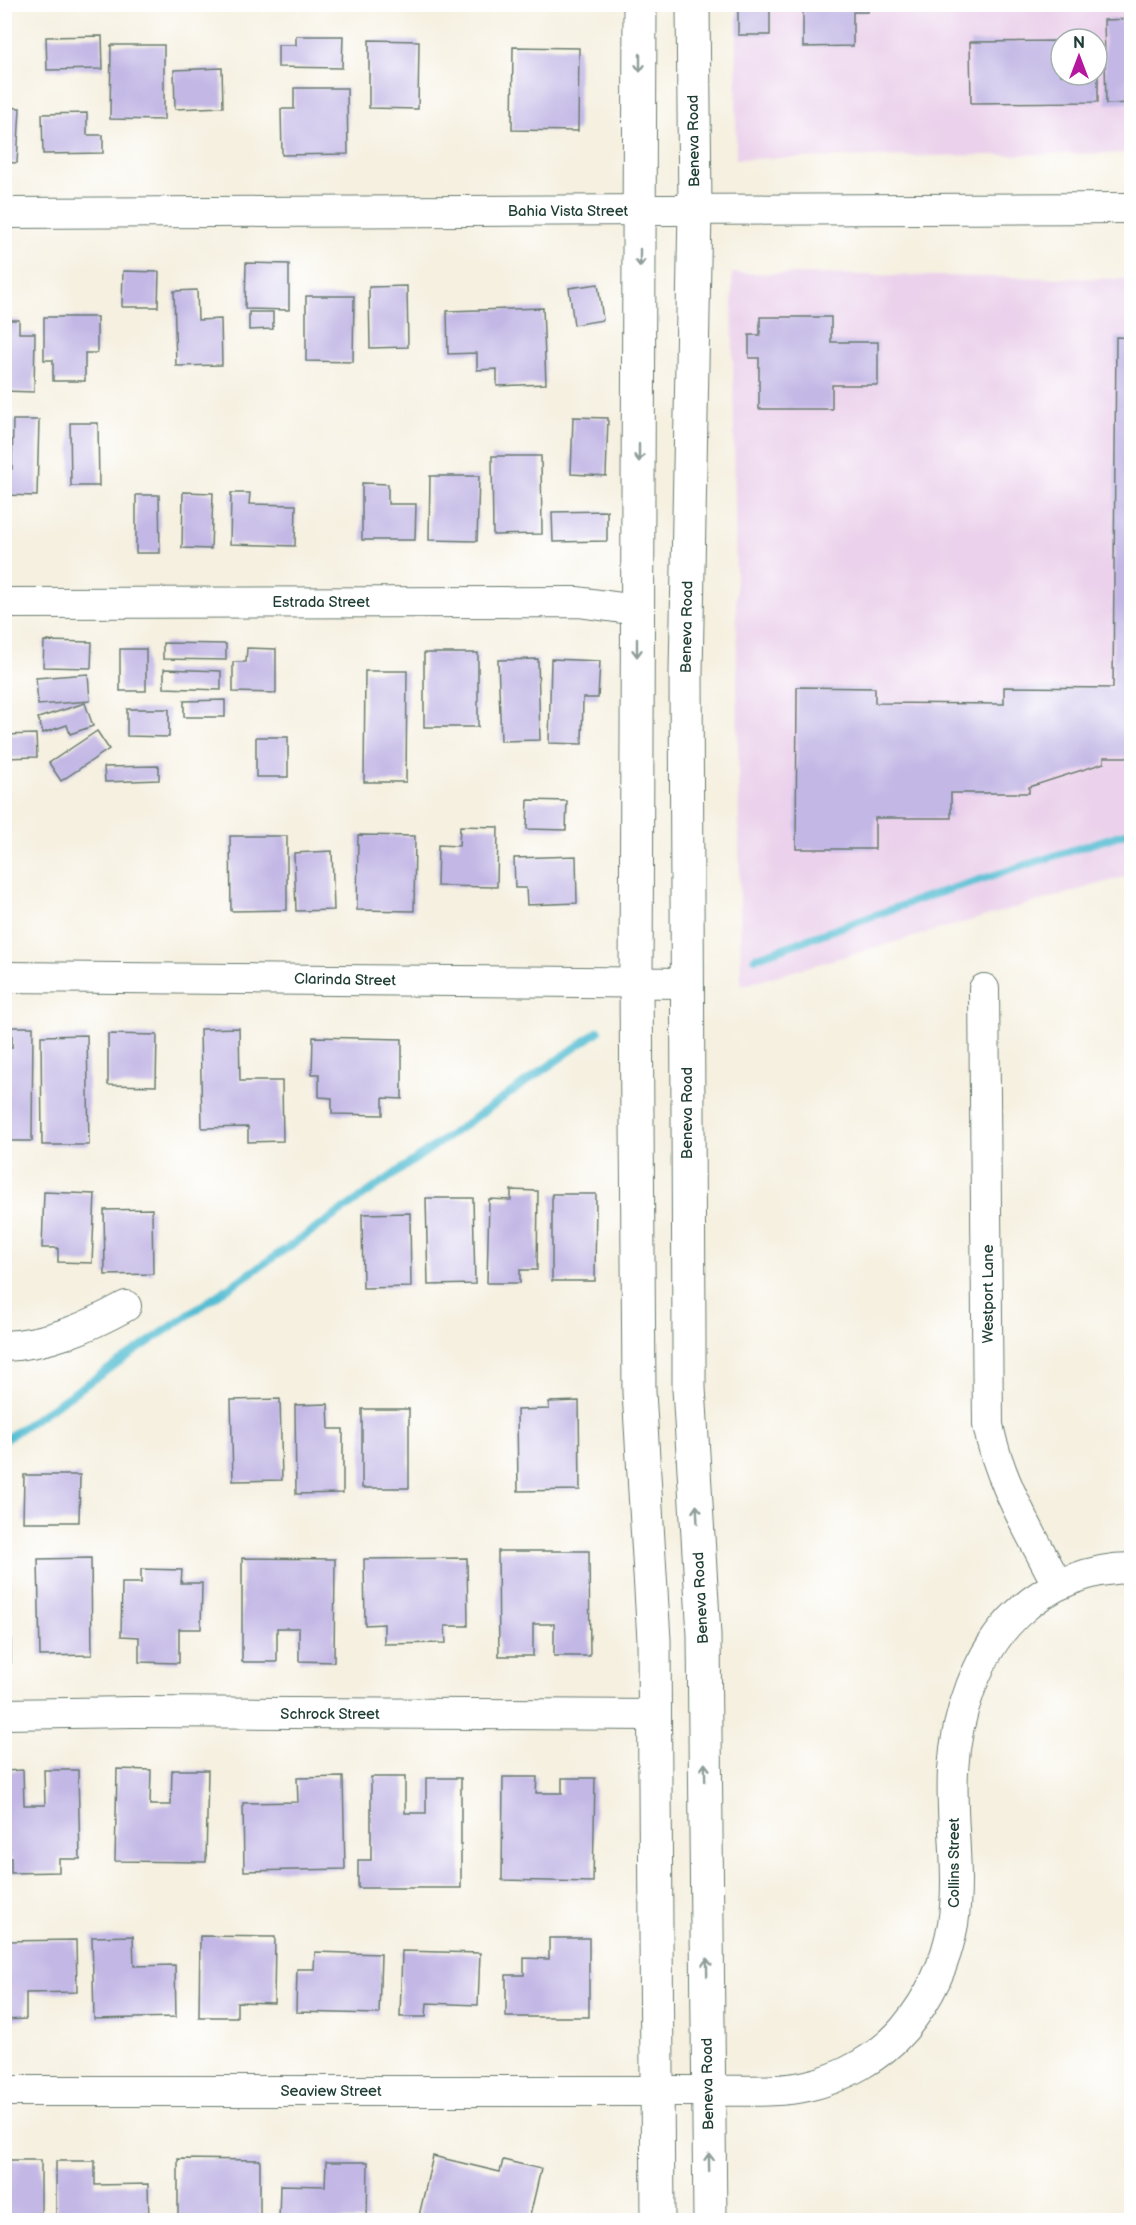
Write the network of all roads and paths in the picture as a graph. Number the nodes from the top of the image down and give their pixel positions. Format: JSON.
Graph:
{"nodes":[{"id":1,"x":640,"y":4,"type":"edge"},
{"id":2,"x":693,"y":4,"type":"edge"},
{"id":3,"x":1131,"y":208,"type":"edge"},
{"id":4,"x":695,"y":210,"type":"junction"},
{"id":5,"x":641,"y":211,"type":"junction"},
{"id":6,"x":4,"y":213,"type":"edge"},
{"id":7,"x":4,"y":603,"type":"edge"},
{"id":8,"x":637,"y":610,"type":"junction"},
{"id":9,"x":4,"y":977,"type":"edge"},
{"id":10,"x":636,"y":983,"type":"junction"},
{"id":11,"x":686,"y":983,"type":"junction"},
{"id":12,"x":984,"y":989,"type":"dead end"},
{"id":13,"x":126,"y":1306,"type":"dead end"},
{"id":14,"x":4,"y":1346,"type":"edge"},
{"id":15,"x":1131,"y":1568,"type":"edge"},
{"id":16,"x":1057,"y":1584,"type":"junction"},
{"id":17,"x":4,"y":1714,"type":"edge"},
{"id":18,"x":655,"y":1715,"type":"junction"},
{"id":19,"x":705,"y":1716,"type":"junction"},
{"id":20,"x":4,"y":2091,"type":"edge"},
{"id":21,"x":708,"y":2091,"type":"junction"},
{"id":22,"x":658,"y":2092,"type":"junction"},
{"id":23,"x":657,"y":2220,"type":"edge"},
{"id":24,"x":710,"y":2220,"type":"edge"}],
"edges":[{"from":1,"to":5,"type":"main road","one_way":true},
{"from":2,"to":4,"type":"main road","name":"Beneva Road"},
{"from":3,"to":4,"type":"street","name":"Bahia Vista Street"},
{"from":4,"to":5,"type":"street","name":"Bahia Vista Street"},
{"from":4,"to":11,"type":"main road","name":"Beneva Road"},
{"from":5,"to":6,"type":"street","name":"Bahia Vista Street"},
{"from":5,"to":8,"type":"main road","one_way":true},
{"from":7,"to":8,"type":"street","name":"Estrada Street"},
{"from":8,"to":10,"type":"main road","one_way":true},
{"from":9,"to":10,"type":"street","name":"Clarinda Street"},
{"from":10,"to":11,"type":"street","name":"Clarinda Street"},
{"from":10,"to":18,"type":"main road"},
{"from":19,"to":11,"type":"main road","name":"Beneva Road","one_way":true},
{"from":12,"to":16,"type":"street","name":"Westport Lane"},
{"from":13,"to":14,"type":"street"},
{"from":15,"to":16,"type":"street","name":"Collins Street"},
{"from":16,"to":21,"type":"street","name":"Collins Street"},
{"from":17,"to":18,"type":"street","name":"Schrock Street"},
{"from":18,"to":19,"type":"main road"},
{"from":18,"to":22,"type":"main road"},
{"from":21,"to":19,"type":"main road","name":"Beneva Road","one_way":true},
{"from":20,"to":22,"type":"street","name":"Seaview Street"},
{"from":21,"to":22,"type":"street","name":"Collins Street"},
{"from":24,"to":21,"type":"main road","name":"Beneva Road","one_way":true},
{"from":22,"to":23,"type":"main road"}]}
